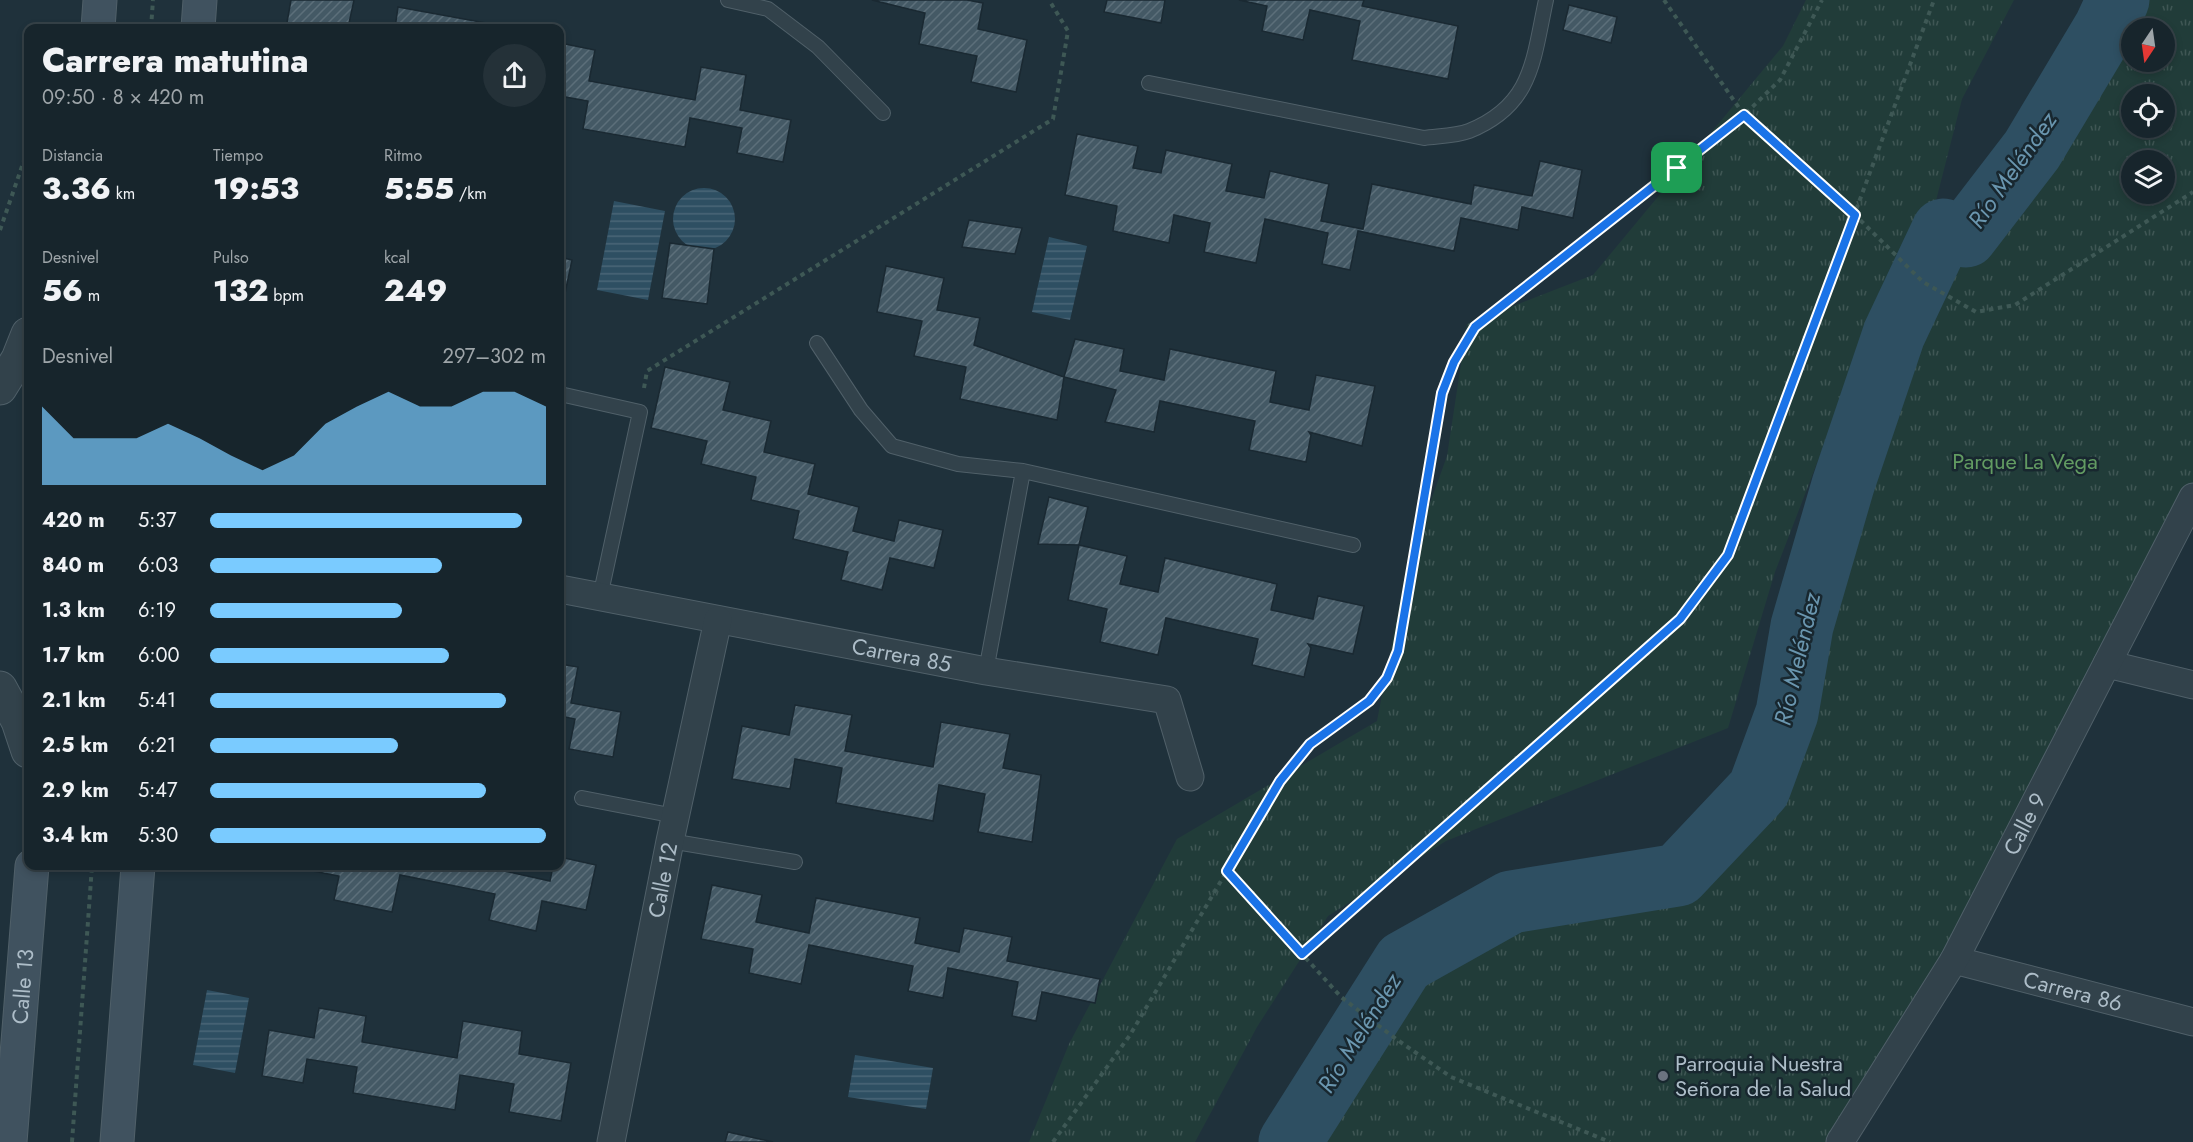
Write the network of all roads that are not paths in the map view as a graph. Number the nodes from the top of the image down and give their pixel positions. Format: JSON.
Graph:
{"nodes":[{"id":1,"x":100,"y":0,"type":"edge"},
{"id":2,"x":200,"y":0,"type":"edge"},
{"id":3,"x":728,"y":0,"type":"edge"},
{"id":4,"x":1546,"y":0,"type":"edge"},
{"id":5,"x":98,"y":24,"type":"edge"},
{"id":6,"x":198,"y":24,"type":"edge"},
{"id":7,"x":1149,"y":82,"type":"dead end"},
{"id":8,"x":883,"y":113,"type":"dead end"},
{"id":9,"x":817,"y":343,"type":"dead end"},
{"id":10,"x":24,"y":344,"type":"edge"},
{"id":11,"x":0,"y":388,"type":"edge"},
{"id":12,"x":564,"y":395,"type":"edge"},
{"id":13,"x":1023,"y":471,"type":"junction"},
{"id":14,"x":2193,"y":497,"type":"edge"},
{"id":15,"x":1353,"y":545,"type":"dead end"},
{"id":16,"x":564,"y":590,"type":"edge"},
{"id":17,"x":600,"y":597,"type":"junction"},
{"id":18,"x":718,"y":620,"type":"junction"},
{"id":19,"x":2107,"y":664,"type":"junction"},
{"id":20,"x":986,"y":671,"type":"junction"},
{"id":21,"x":2193,"y":685,"type":"edge"},
{"id":22,"x":0,"y":688,"type":"edge"},
{"id":23,"x":24,"y":739,"type":"edge"},
{"id":24,"x":1190,"y":777,"type":"dead end"},
{"id":25,"x":582,"y":798,"type":"dead end"},
{"id":26,"x":673,"y":828,"type":"junction"},
{"id":27,"x":795,"y":862,"type":"dead end"},
{"id":28,"x":32,"y":870,"type":"edge"},
{"id":29,"x":138,"y":870,"type":"edge"},
{"id":30,"x":1954,"y":960,"type":"junction"},
{"id":31,"x":2193,"y":1022,"type":"edge"},
{"id":32,"x":10,"y":1142,"type":"edge"},
{"id":33,"x":117,"y":1142,"type":"edge"},
{"id":34,"x":611,"y":1142,"type":"edge"},
{"id":35,"x":1840,"y":1142,"type":"edge"}],
"edges":[{"from":1,"to":5,"type":"main road"},
{"from":2,"to":6,"type":"main road"},
{"from":3,"to":8,"type":"lane"},
{"from":4,"to":7,"type":"lane"},
{"from":9,"to":13,"type":"lane"},
{"from":10,"to":11,"type":"street"},
{"from":12,"to":17,"type":"lane"},
{"from":13,"to":15,"type":"lane"},
{"from":13,"to":20,"type":"lane"},
{"from":14,"to":19,"type":"street","name":"Calle 9"},
{"from":16,"to":17,"type":"street","name":"Carrera 85"},
{"from":17,"to":18,"type":"street","name":"Carrera 85"},
{"from":18,"to":20,"type":"street","name":"Carrera 85"},
{"from":18,"to":26,"type":"street","name":"Calle 12"},
{"from":19,"to":21,"type":"street"},
{"from":19,"to":30,"type":"street","name":"Calle 9"},
{"from":20,"to":24,"type":"street","name":"Carrera 85"},
{"from":22,"to":23,"type":"street"},
{"from":25,"to":26,"type":"lane"},
{"from":26,"to":27,"type":"lane"},
{"from":26,"to":34,"type":"street","name":"Calle 12"},
{"from":28,"to":32,"type":"main road","name":"Calle 13"},
{"from":29,"to":33,"type":"main road"},
{"from":30,"to":31,"type":"street","name":"Carrera 86"},
{"from":30,"to":35,"type":"street","name":"Calle 9"}]}
